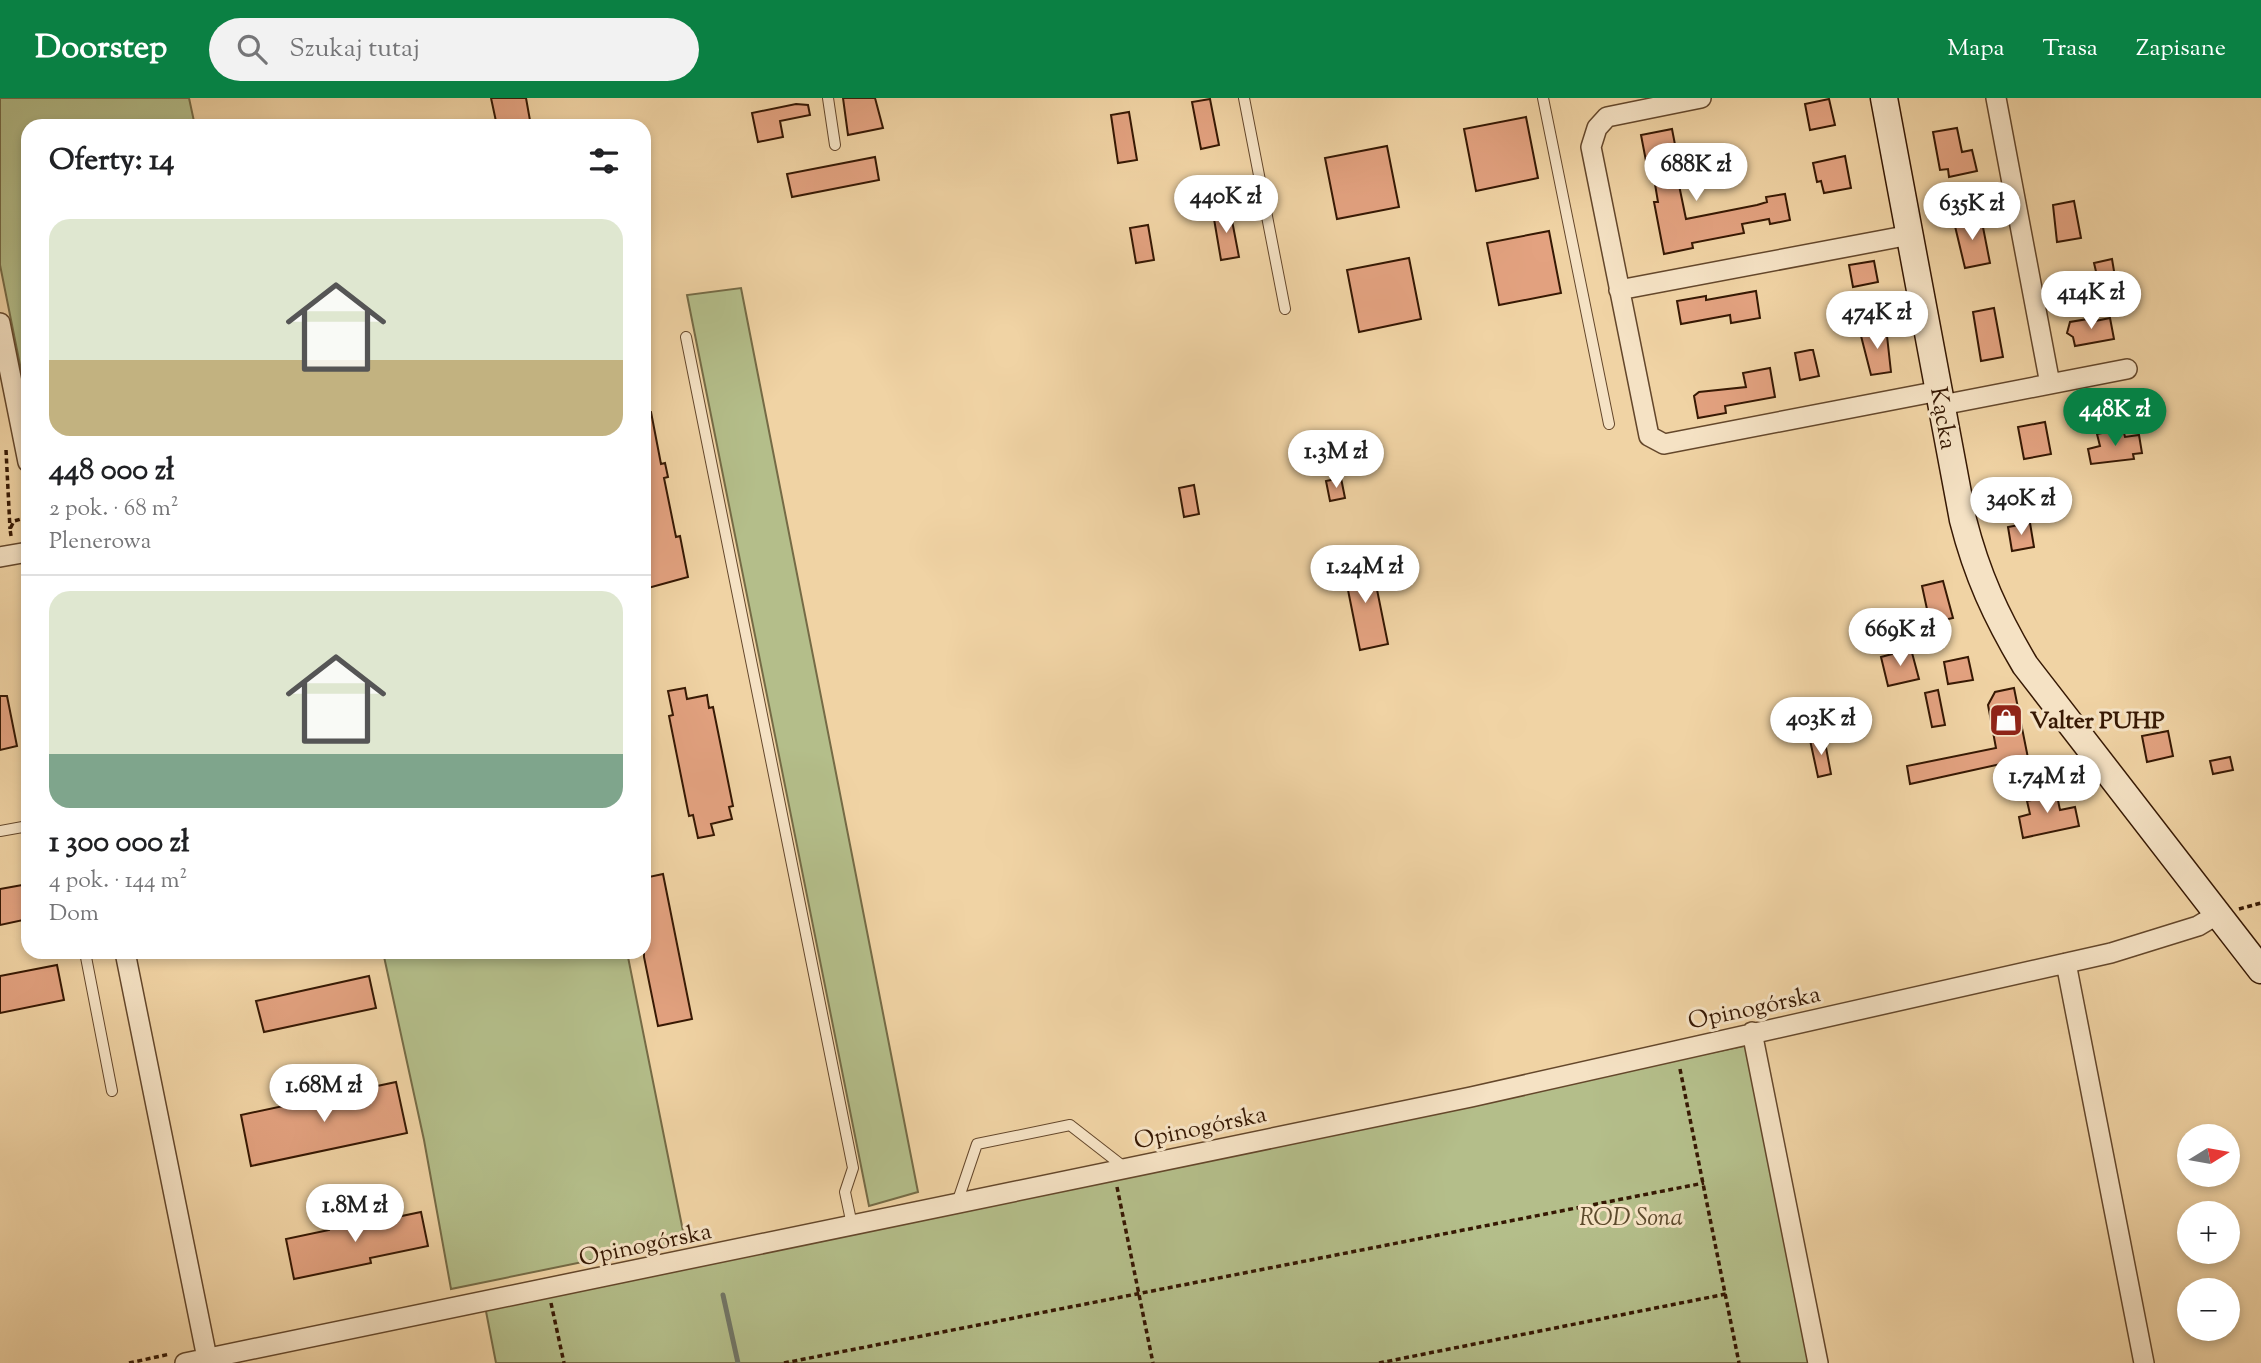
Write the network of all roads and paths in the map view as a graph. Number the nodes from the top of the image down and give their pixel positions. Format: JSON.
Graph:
{"nodes":[{"id":1,"x":828,"y":98,"type":"edge"},
{"id":2,"x":1244,"y":98,"type":"edge"},
{"id":3,"x":1543,"y":98,"type":"edge"},
{"id":4,"x":1701,"y":98,"type":"edge"},
{"id":5,"x":1884,"y":98,"type":"edge"},
{"id":6,"x":1996,"y":98,"type":"edge"},
{"id":7,"x":835,"y":145,"type":"dead end"},
{"id":8,"x":1909,"y":235,"type":"junction"},
{"id":9,"x":1619,"y":290,"type":"junction"},
{"id":10,"x":1285,"y":309,"type":"dead end"},
{"id":11,"x":0,"y":323,"type":"edge"},
{"id":12,"x":686,"y":337,"type":"dead end"},
{"id":13,"x":2127,"y":369,"type":"dead end"},
{"id":14,"x":2050,"y":384,"type":"junction"},
{"id":15,"x":1941,"y":398,"type":"junction"},
{"id":16,"x":1609,"y":424,"type":"dead end"},
{"id":17,"x":21,"y":427,"type":"edge"},
{"id":18,"x":5,"y":445,"type":"dead end"},
{"id":19,"x":10,"y":529,"type":"dead end"},
{"id":20,"x":21,"y":553,"type":"edge"},
{"id":21,"x":0,"y":557,"type":"edge"},
{"id":22,"x":21,"y":827,"type":"edge"},
{"id":23,"x":0,"y":831,"type":"edge"},
{"id":24,"x":2218,"y":914,"type":"junction"},
{"id":25,"x":86,"y":959,"type":"edge"},
{"id":26,"x":126,"y":959,"type":"edge"},
{"id":27,"x":2066,"y":964,"type":"junction"},
{"id":28,"x":2261,"y":970,"type":"edge"},
{"id":29,"x":1752,"y":1032,"type":"junction"},
{"id":30,"x":1676,"y":1049,"type":"junction"},
{"id":31,"x":112,"y":1091,"type":"dead end"},
{"id":32,"x":1119,"y":1169,"type":"junction"},
{"id":33,"x":1704,"y":1183,"type":"junction"},
{"id":34,"x":957,"y":1203,"type":"junction"},
{"id":35,"x":852,"y":1225,"type":"junction"},
{"id":36,"x":548,"y":1289,"type":"junction"},
{"id":37,"x":1139,"y":1291,"type":"junction"},
{"id":38,"x":1726,"y":1294,"type":"junction"},
{"id":39,"x":207,"y":1358,"type":"junction"},
{"id":40,"x":185,"y":1363,"type":"edge"},
{"id":41,"x":564,"y":1363,"type":"edge"},
{"id":42,"x":784,"y":1363,"type":"edge"},
{"id":43,"x":1153,"y":1363,"type":"edge"},
{"id":44,"x":1379,"y":1363,"type":"edge"},
{"id":45,"x":1739,"y":1363,"type":"edge"},
{"id":46,"x":1818,"y":1363,"type":"edge"},
{"id":47,"x":2144,"y":1363,"type":"edge"}],
"edges":[{"from":1,"to":7,"type":"lane"},
{"from":2,"to":10,"type":"lane"},
{"from":3,"to":16,"type":"lane"},
{"from":4,"to":9,"type":"street"},
{"from":5,"to":8,"type":"street","name":"Kącka"},
{"from":6,"to":14,"type":"street"},
{"from":8,"to":9,"type":"street"},
{"from":8,"to":15,"type":"street","name":"Kącka"},
{"from":9,"to":15,"type":"street"},
{"from":11,"to":17,"type":"street"},
{"from":12,"to":35,"type":"lane"},
{"from":13,"to":14,"type":"street"},
{"from":14,"to":15,"type":"street"},
{"from":15,"to":24,"type":"street","name":"Kącka"},
{"from":18,"to":19,"type":"path"},
{"from":20,"to":21,"type":"street"},
{"from":22,"to":23,"type":"lane"},
{"from":24,"to":27,"type":"street","name":"Opinogórska"},
{"from":24,"to":28,"type":"street","name":"Kącka"},
{"from":25,"to":31,"type":"lane"},
{"from":26,"to":39,"type":"street"},
{"from":27,"to":29,"type":"street","name":"Opinogórska"},
{"from":27,"to":47,"type":"street"},
{"from":29,"to":30,"type":"street","name":"Opinogórska"},
{"from":29,"to":46,"type":"street"},
{"from":30,"to":32,"type":"street","name":"Opinogórska"},
{"from":30,"to":33,"type":"path"},
{"from":32,"to":34,"type":"street","name":"Opinogórska"},
{"from":32,"to":34,"type":"lane"},
{"from":32,"to":37,"type":"path"},
{"from":33,"to":37,"type":"path"},
{"from":33,"to":38,"type":"path"},
{"from":34,"to":35,"type":"street","name":"Opinogórska"},
{"from":35,"to":36,"type":"street","name":"Opinogórska"},
{"from":36,"to":39,"type":"street","name":"Opinogórska"},
{"from":36,"to":41,"type":"path"},
{"from":37,"to":42,"type":"path"},
{"from":37,"to":43,"type":"path"},
{"from":38,"to":44,"type":"path"},
{"from":38,"to":45,"type":"path"},
{"from":39,"to":40,"type":"street","name":"Opinogórska"}]}
